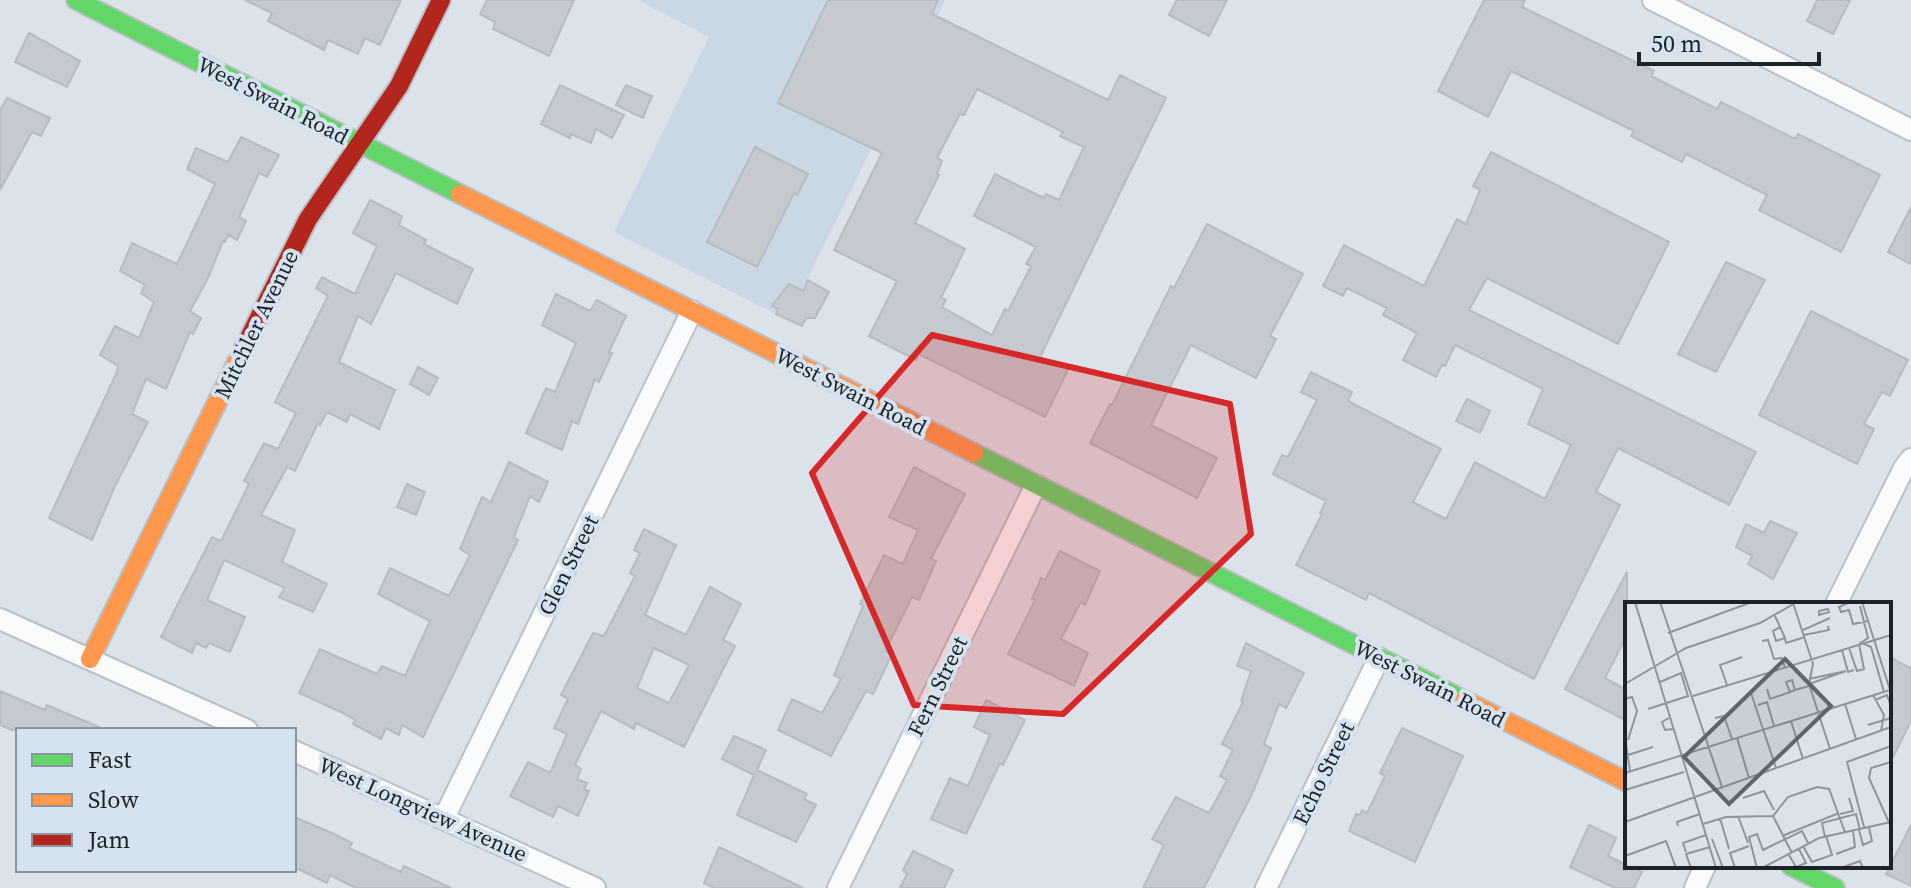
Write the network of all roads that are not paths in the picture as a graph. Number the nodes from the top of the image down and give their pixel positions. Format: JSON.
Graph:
{"nodes":[{"id":1,"x":76,"y":0,"type":"edge"},
{"id":2,"x":441,"y":0,"type":"edge"},
{"id":3,"x":1653,"y":0,"type":"edge"},
{"id":4,"x":1911,"y":130,"type":"edge"},
{"id":5,"x":360,"y":144,"type":"junction"},
{"id":6,"x":692,"y":311,"type":"junction"},
{"id":7,"x":1911,"y":459,"type":"edge"},
{"id":8,"x":1036,"y":485,"type":"junction"},
{"id":9,"x":1837,"y":602,"type":"edge"},
{"id":10,"x":0,"y":619,"type":"edge"},
{"id":11,"x":1379,"y":658,"type":"junction"},
{"id":12,"x":90,"y":659,"type":"junction"},
{"id":13,"x":243,"y":728,"type":"edge"},
{"id":14,"x":296,"y":752,"type":"edge"},
{"id":15,"x":1625,"y":781,"type":"edge"},
{"id":16,"x":444,"y":818,"type":"junction"},
{"id":17,"x":1704,"y":868,"type":"edge"},
{"id":18,"x":1795,"y":868,"type":"edge"},
{"id":19,"x":595,"y":888,"type":"edge"},
{"id":20,"x":838,"y":888,"type":"edge"},
{"id":21,"x":1266,"y":888,"type":"edge"},
{"id":22,"x":1695,"y":888,"type":"edge"},
{"id":23,"x":1835,"y":888,"type":"edge"}],
"edges":[{"from":1,"to":5,"type":"street","name":"West Swain Road"},
{"from":2,"to":5,"type":"street","name":"Mitchler Avenue"},
{"from":3,"to":4,"type":"street"},
{"from":5,"to":6,"type":"street","name":"West Swain Road"},
{"from":5,"to":12,"type":"street","name":"Mitchler Avenue"},
{"from":6,"to":8,"type":"street","name":"West Swain Road"},
{"from":6,"to":16,"type":"street","name":"Glen Street"},
{"from":7,"to":9,"type":"street"},
{"from":8,"to":11,"type":"street","name":"West Swain Road"},
{"from":8,"to":20,"type":"street","name":"Fern Street"},
{"from":10,"to":12,"type":"street"},
{"from":11,"to":15,"type":"street","name":"West Swain Road"},
{"from":11,"to":21,"type":"street","name":"Echo Street"},
{"from":12,"to":13,"type":"street"},
{"from":14,"to":16,"type":"street","name":"West Longview Avenue"},
{"from":16,"to":19,"type":"street","name":"West Longview Avenue"},
{"from":17,"to":22,"type":"street"},
{"from":18,"to":23,"type":"street"}]}
